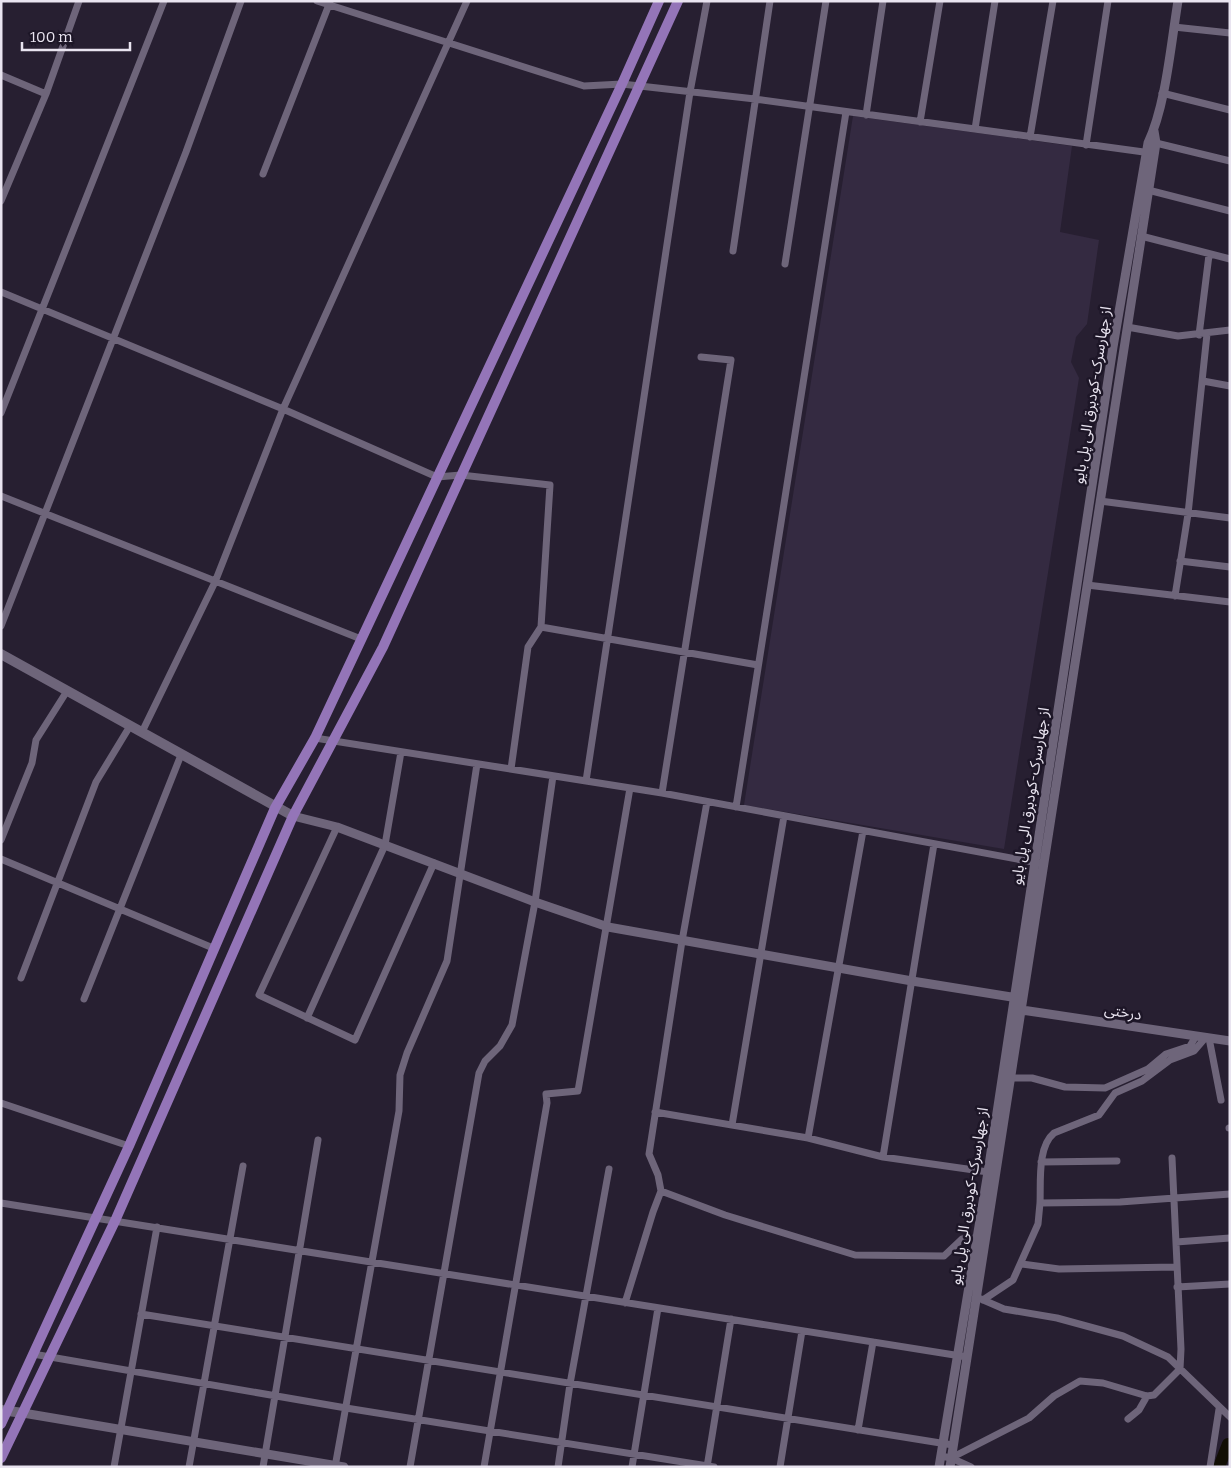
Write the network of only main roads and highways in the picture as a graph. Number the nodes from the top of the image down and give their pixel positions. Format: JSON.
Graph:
{"nodes":[{"id":1,"x":658,"y":1,"type":"edge"},
{"id":2,"x":678,"y":1,"type":"edge"},
{"id":3,"x":1,"y":654,"type":"edge"},
{"id":4,"x":275,"y":808,"type":"junction"},
{"id":5,"x":293,"y":816,"type":"junction"},
{"id":6,"x":4,"y":1410,"type":"edge"},
{"id":7,"x":22,"y":1414,"type":"junction"},
{"id":8,"x":1,"y":1424,"type":"edge"},
{"id":9,"x":1,"y":1458,"type":"edge"}],
"edges":[{"from":1,"to":4,"type":"main road"},
{"from":2,"to":5,"type":"main road"},
{"from":3,"to":4,"type":"main road"},
{"from":4,"to":5,"type":"main road"},
{"from":4,"to":6,"type":"main road"},
{"from":5,"to":7,"type":"main road"},
{"from":6,"to":7,"type":"main road"},
{"from":6,"to":8,"type":"main road"},
{"from":7,"to":9,"type":"main road"}]}
